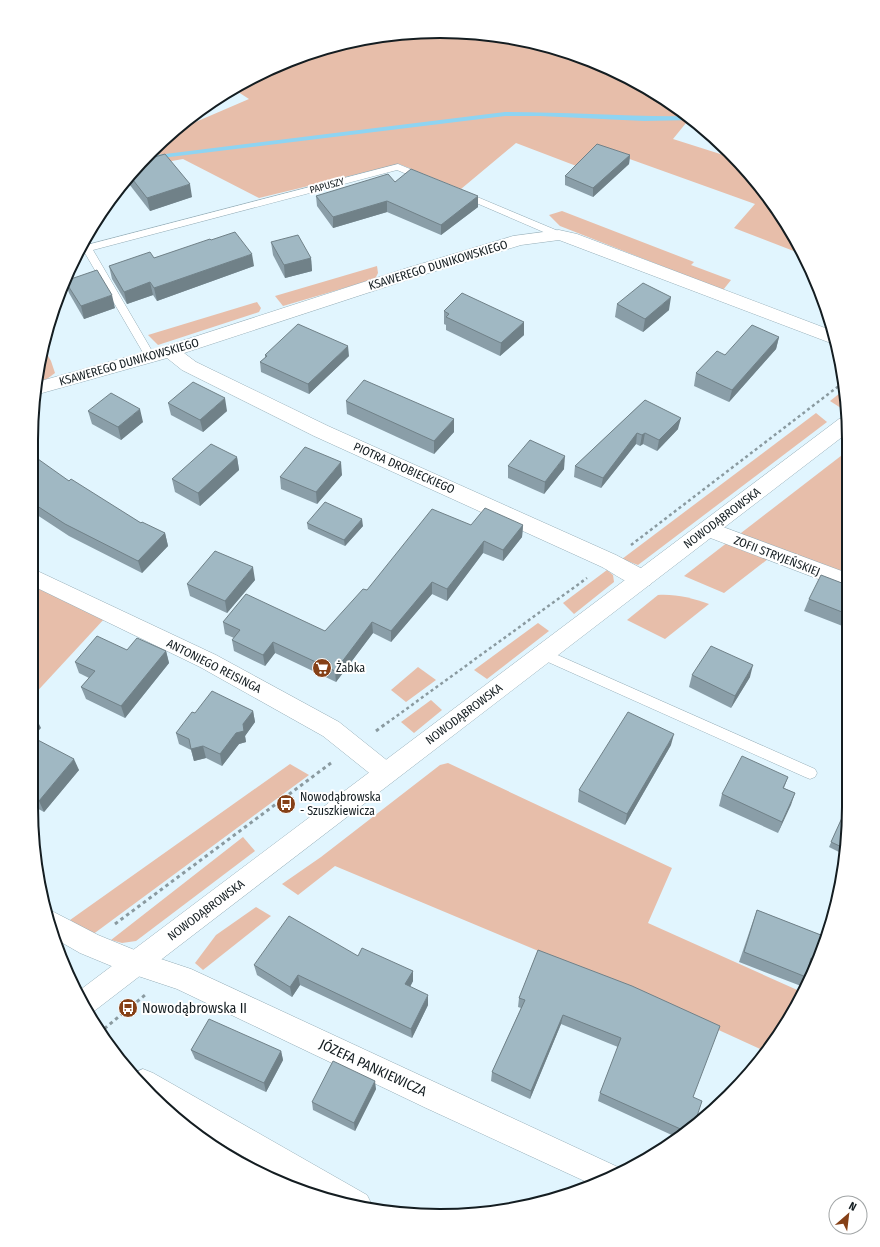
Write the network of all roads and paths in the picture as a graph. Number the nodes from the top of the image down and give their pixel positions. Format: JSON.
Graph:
{"nodes":[{"id":1,"x":434,"y":182,"type":"edge"},
{"id":2,"x":456,"y":192,"type":"edge"},
{"id":3,"x":559,"y":235,"type":"junction"},
{"id":4,"x":828,"y":338,"type":"edge"},
{"id":5,"x":170,"y":351,"type":"junction"},
{"id":6,"x":150,"y":356,"type":"junction"},
{"id":7,"x":839,"y":386,"type":"edge"},
{"id":8,"x":41,"y":388,"type":"edge"},
{"id":9,"x":842,"y":427,"type":"edge"},
{"id":10,"x":707,"y":529,"type":"junction"},
{"id":11,"x":609,"y":561,"type":"junction"},
{"id":12,"x":38,"y":579,"type":"edge"},
{"id":13,"x":642,"y":579,"type":"junction"},
{"id":14,"x":842,"y":580,"type":"edge"},
{"id":15,"x":544,"y":654,"type":"junction"},
{"id":16,"x":354,"y":747,"type":"junction"},
{"id":17,"x":386,"y":773,"type":"junction"},
{"id":18,"x":810,"y":773,"type":"dead end"},
{"id":19,"x":56,"y":926,"type":"edge"},
{"id":20,"x":89,"y":944,"type":"junction"},
{"id":21,"x":135,"y":963,"type":"junction"},
{"id":22,"x":88,"y":1000,"type":"edge"},
{"id":23,"x":155,"y":1090,"type":"edge"},
{"id":24,"x":602,"y":1174,"type":"edge"},
{"id":25,"x":342,"y":1196,"type":"edge"}],
"edges":[{"from":1,"to":6,"type":"lane","name":"PAPUSZY"},
{"from":2,"to":3,"type":"lane"},
{"from":3,"to":4,"type":"street","name":"KSAWEREGO DUNIKOWSKIEGO"},
{"from":3,"to":5,"type":"street","name":"KSAWEREGO DUNIKOWSKIEGO"},
{"from":5,"to":6,"type":"street","name":"KSAWEREGO DUNIKOWSKIEGO"},
{"from":5,"to":11,"type":"street","name":"PIOTRA DROBIECKIEGO"},
{"from":6,"to":8,"type":"street","name":"KSAWEREGO DUNIKOWSKIEGO"},
{"from":7,"to":11,"type":"path"},
{"from":9,"to":10,"type":"street","name":"NOWODĄBROWSKA"},
{"from":10,"to":13,"type":"street","name":"NOWODĄBROWSKA"},
{"from":10,"to":14,"type":"street","name":"ZOFII STRYJEŃSKIEJ"},
{"from":11,"to":13,"type":"street","name":"PIOTRA DROBIECKIEGO"},
{"from":11,"to":16,"type":"path"},
{"from":12,"to":16,"type":"street","name":"ANTONIEGO REISINGA"},
{"from":13,"to":15,"type":"street","name":"NOWODĄBROWSKA"},
{"from":15,"to":17,"type":"street","name":"NOWODĄBROWSKA"},
{"from":15,"to":18,"type":"lane"},
{"from":16,"to":17,"type":"street","name":"ANTONIEGO REISINGA"},
{"from":16,"to":20,"type":"path"},
{"from":17,"to":21,"type":"street","name":"NOWODĄBROWSKA"},
{"from":19,"to":20,"type":"street","name":"JÓZEFA PANKIEWICZA"},
{"from":20,"to":21,"type":"street","name":"JÓZEFA PANKIEWICZA"},
{"from":21,"to":22,"type":"street","name":"NOWODĄBROWSKA"},
{"from":21,"to":24,"type":"street","name":"JÓZEFA PANKIEWICZA"},
{"from":23,"to":25,"type":"street"}]}
